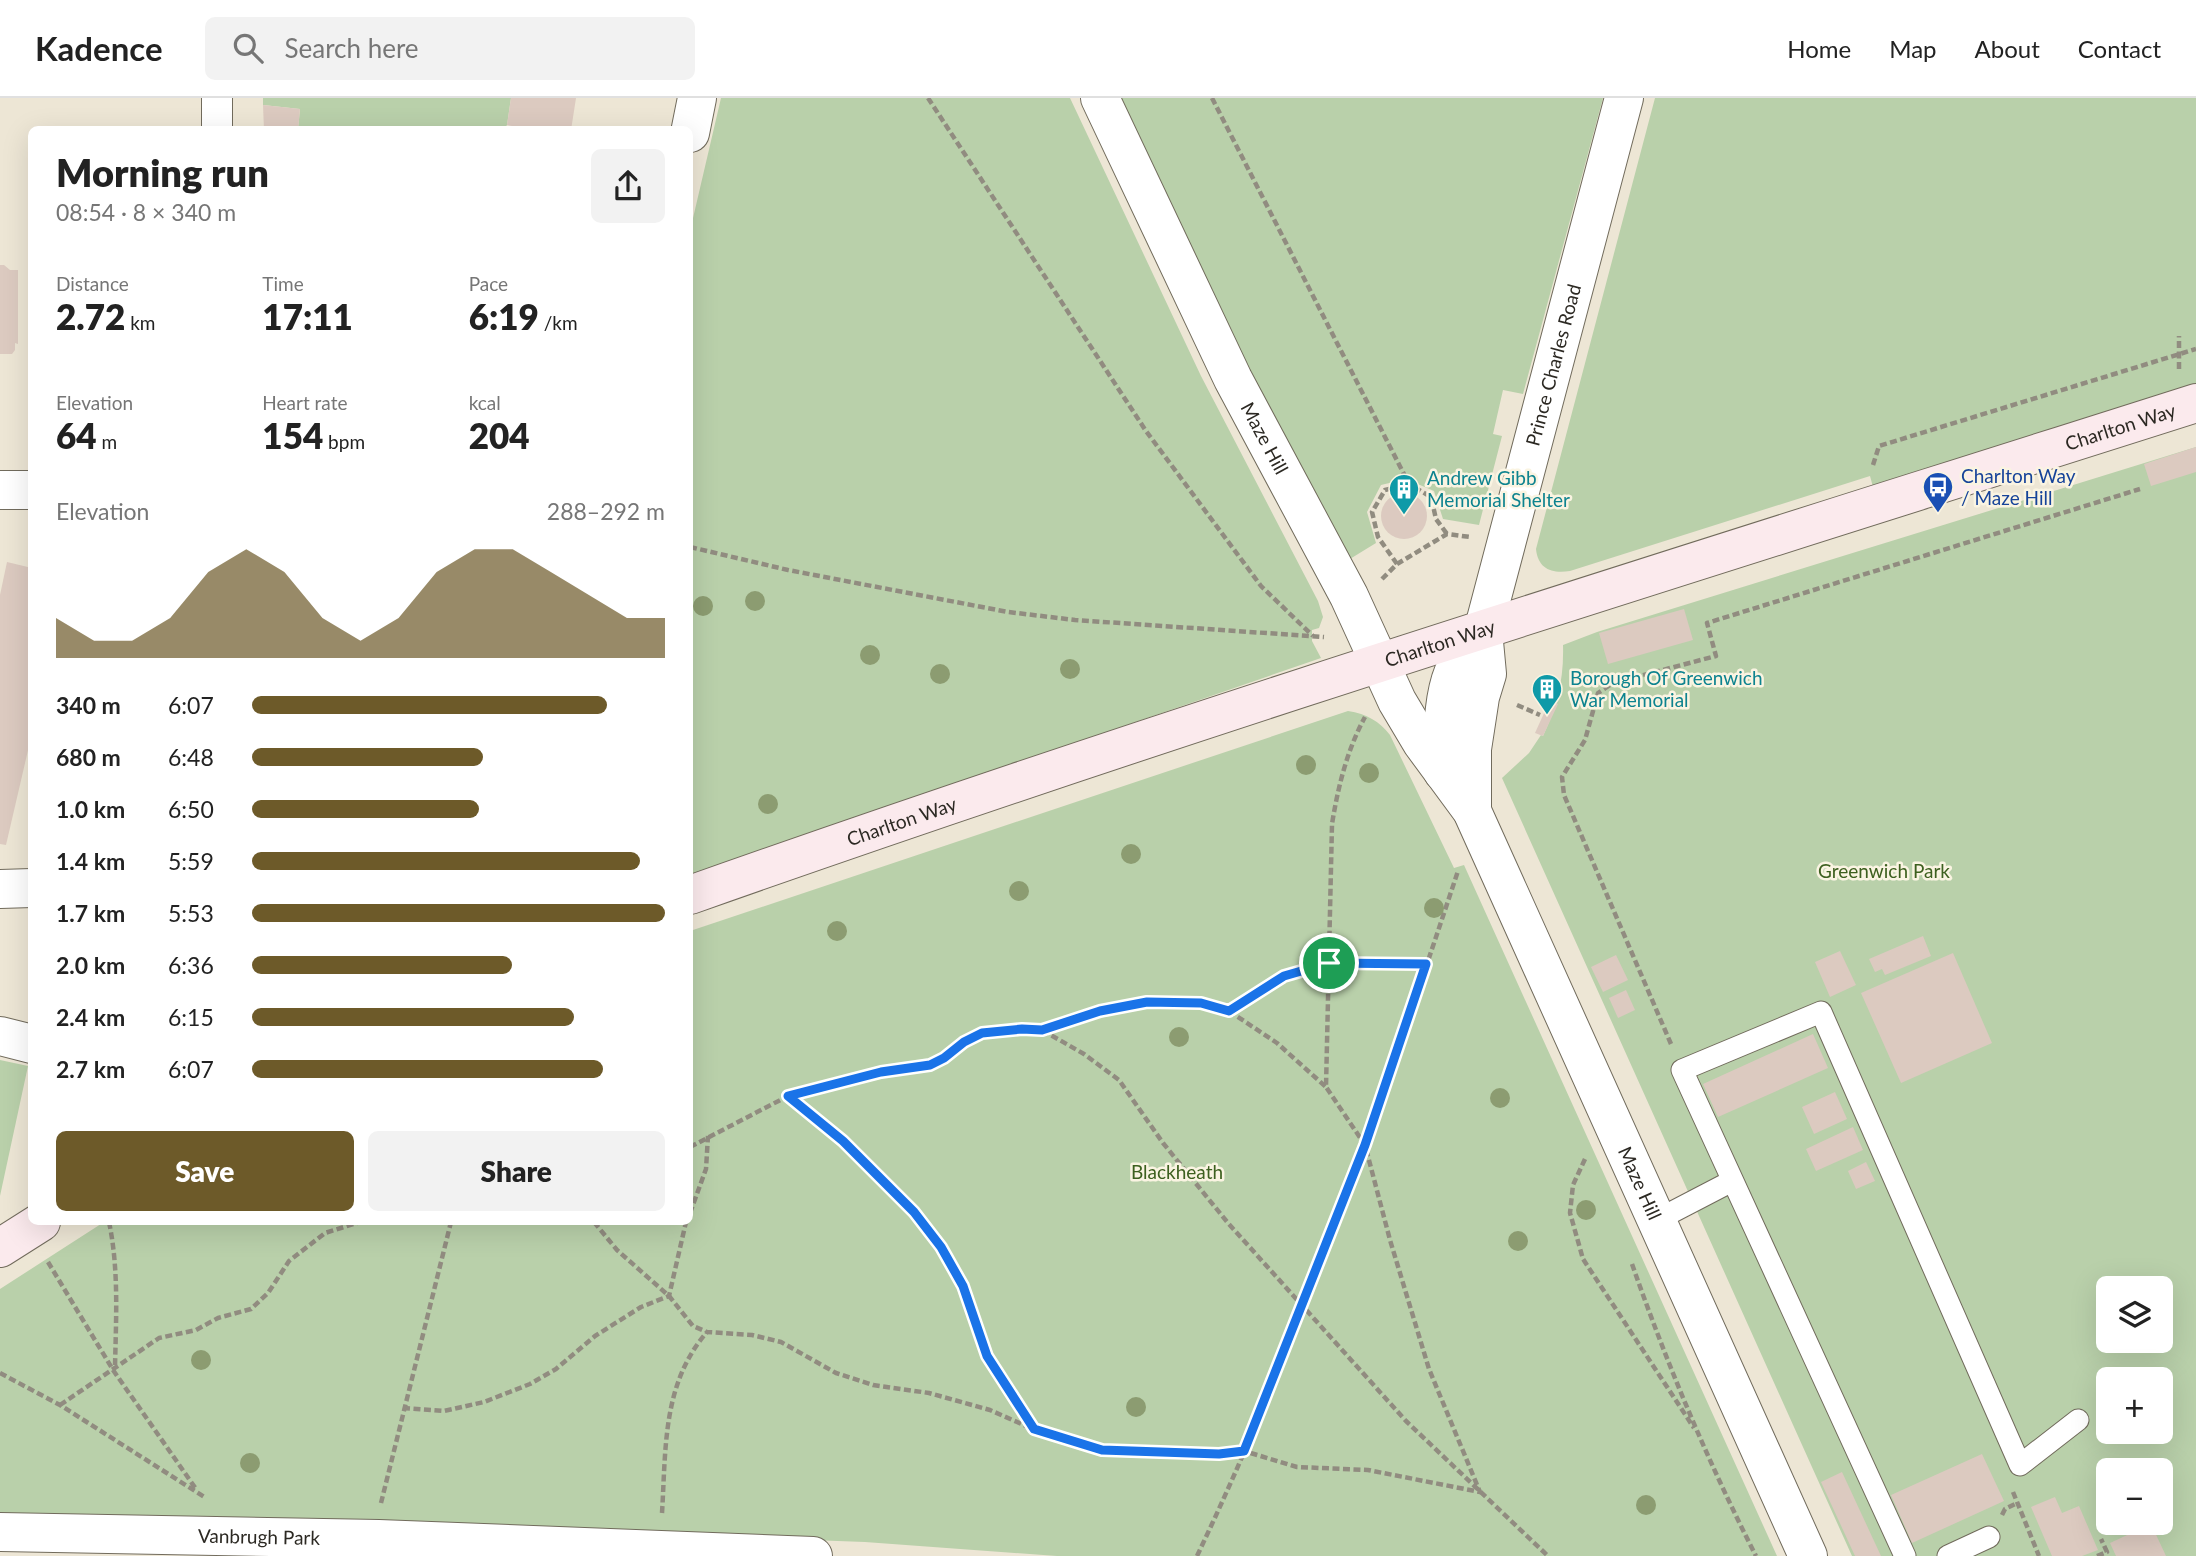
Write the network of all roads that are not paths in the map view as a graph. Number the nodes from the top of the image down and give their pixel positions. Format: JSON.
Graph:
{"nodes":[{"id":1,"x":217,"y":98,"type":"edge"},
{"id":2,"x":698,"y":98,"type":"edge"},
{"id":3,"x":1100,"y":98,"type":"edge"},
{"id":4,"x":1624,"y":98,"type":"edge"},
{"id":5,"x":217,"y":126,"type":"edge"},
{"id":6,"x":692,"y":126,"type":"edge"},
{"id":7,"x":2196,"y":403,"type":"edge"},
{"id":8,"x":1483,"y":631,"type":"junction"},
{"id":9,"x":1379,"y":664,"type":"junction"},
{"id":10,"x":1443,"y":772,"type":"junction"},
{"id":11,"x":1472,"y":811,"type":"junction"},
{"id":12,"x":28,"y":888,"type":"edge"},
{"id":13,"x":0,"y":889,"type":"edge"},
{"id":14,"x":693,"y":894,"type":"edge"},
{"id":15,"x":0,"y":1037,"type":"edge"},
{"id":16,"x":28,"y":1043,"type":"edge"},
{"id":17,"x":1732,"y":1181,"type":"junction"},
{"id":18,"x":1657,"y":1220,"type":"junction"},
{"id":19,"x":42,"y":1236,"type":"edge"},
{"id":20,"x":0,"y":1248,"type":"edge"},
{"id":21,"x":2078,"y":1420,"type":"dead end"},
{"id":22,"x":0,"y":1532,"type":"edge"},
{"id":23,"x":1989,"y":1537,"type":"dead end"},
{"id":24,"x":345,"y":1548,"type":"edge"},
{"id":25,"x":1956,"y":1554,"type":"edge"},
{"id":26,"x":813,"y":1556,"type":"edge"},
{"id":27,"x":1808,"y":1556,"type":"edge"},
{"id":28,"x":1905,"y":1556,"type":"edge"}],
"edges":[{"from":1,"to":5,"type":"street"},
{"from":2,"to":6,"type":"street"},
{"from":3,"to":9,"type":"street","name":"Maze Hill"},
{"from":4,"to":8,"type":"street","name":"Prince Charles Road"},
{"from":7,"to":8,"type":"main road","name":"Charlton Way"},
{"from":8,"to":9,"type":"main road","name":"Charlton Way"},
{"from":8,"to":10,"type":"street"},
{"from":8,"to":11,"type":"street","name":"Maze Hill"},
{"from":9,"to":10,"type":"street","name":"Maze Hill"},
{"from":9,"to":14,"type":"main road","name":"Charlton Way"},
{"from":10,"to":11,"type":"street","name":"Maze Hill"},
{"from":11,"to":18,"type":"street","name":"Maze Hill"},
{"from":12,"to":13,"type":"street"},
{"from":15,"to":16,"type":"street"},
{"from":17,"to":18,"type":"lane"},
{"from":17,"to":21,"type":"lane"},
{"from":17,"to":28,"type":"lane"},
{"from":18,"to":27,"type":"street","name":"Maze Hill"},
{"from":19,"to":20,"type":"main road"},
{"from":22,"to":24,"type":"street","name":"Vanbrugh Park"},
{"from":23,"to":25,"type":"lane"},
{"from":24,"to":26,"type":"street","name":"Vanbrugh Park"}]}
